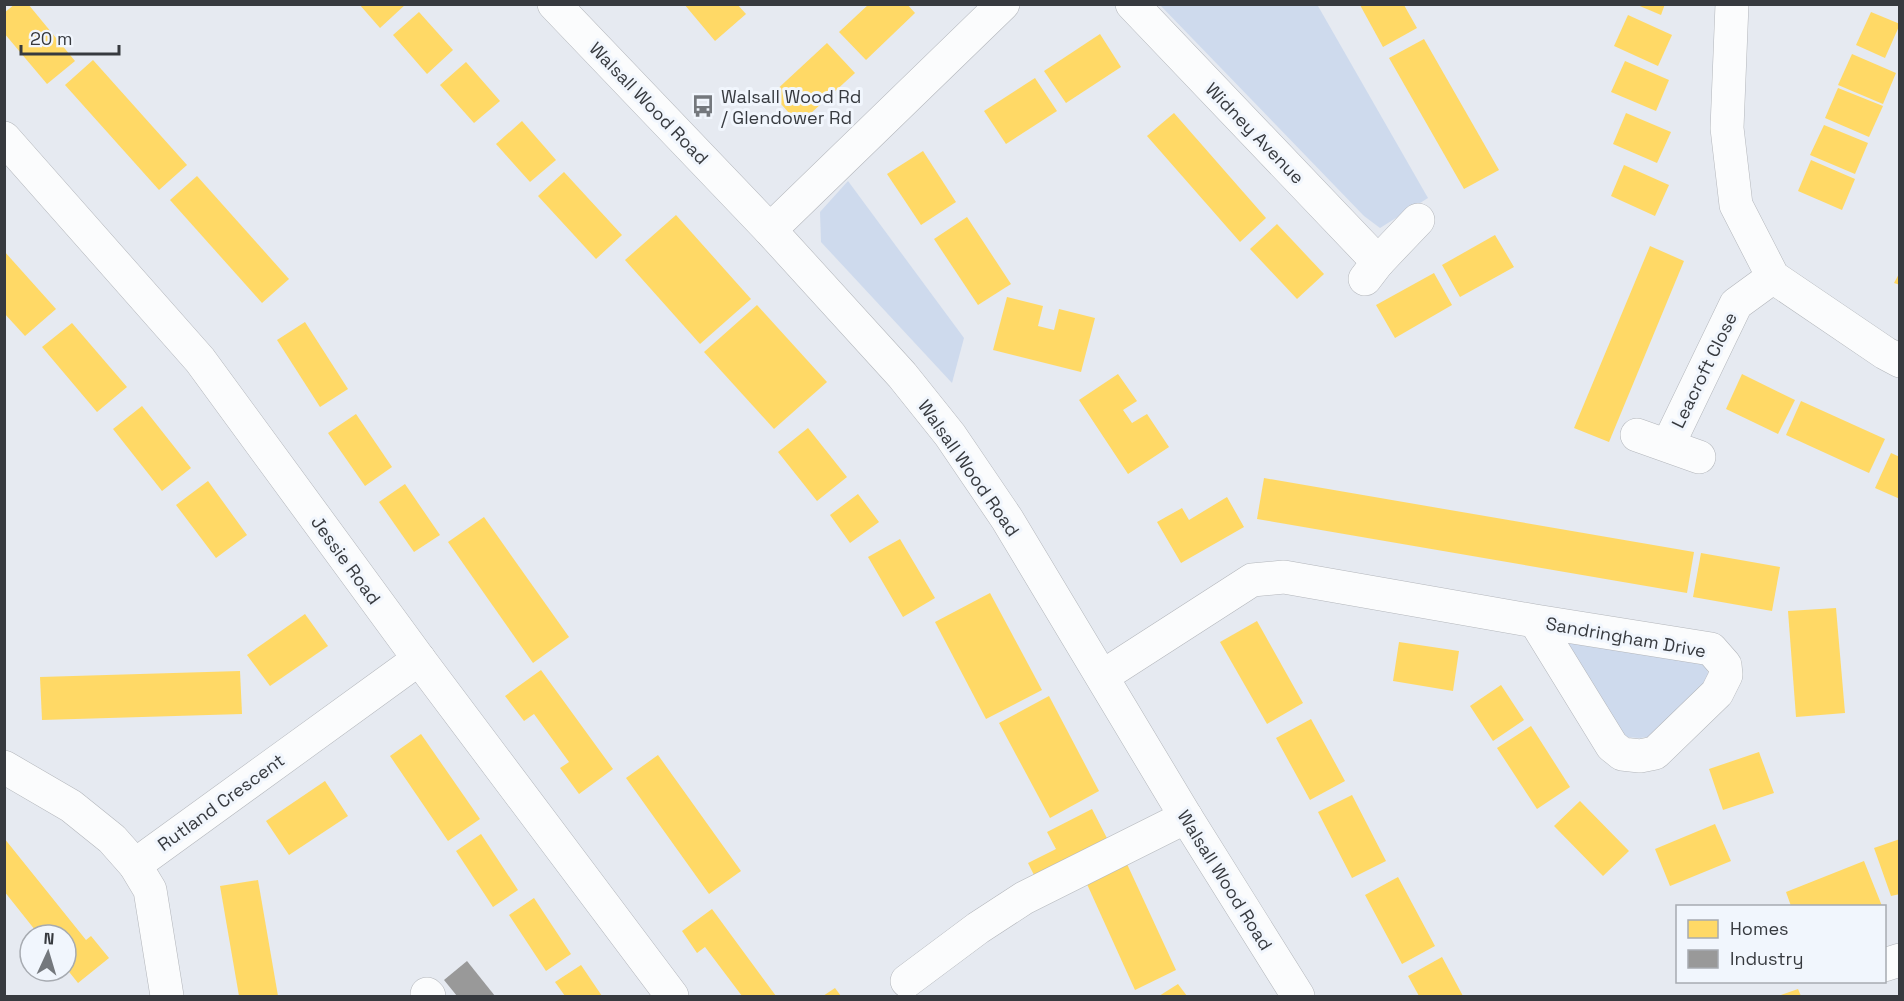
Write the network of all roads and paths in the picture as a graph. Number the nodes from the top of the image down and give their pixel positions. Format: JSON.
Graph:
{"nodes":[{"id":1,"x":554,"y":4,"type":"edge"},
{"id":2,"x":1003,"y":4,"type":"edge"},
{"id":3,"x":1132,"y":4,"type":"edge"},
{"id":4,"x":1732,"y":4,"type":"edge"},
{"id":5,"x":4,"y":138,"type":"edge"},
{"id":6,"x":1418,"y":220,"type":"dead end"},
{"id":7,"x":770,"y":230,"type":"junction"},
{"id":8,"x":1773,"y":277,"type":"junction"},
{"id":9,"x":1899,"y":360,"type":"edge"},
{"id":10,"x":1637,"y":435,"type":"dead end"},
{"id":11,"x":1668,"y":445,"type":"junction"},
{"id":12,"x":1699,"y":457,"type":"dead end"},
{"id":13,"x":1535,"y":621,"type":"junction"},
{"id":14,"x":418,"y":659,"type":"junction"},
{"id":15,"x":1102,"y":676,"type":"junction"},
{"id":16,"x":4,"y":767,"type":"edge"},
{"id":17,"x":1186,"y":817,"type":"junction"},
{"id":18,"x":135,"y":865,"type":"junction"},
{"id":19,"x":907,"y":981,"type":"dead end"},
{"id":20,"x":667,"y":995,"type":"edge"},
{"id":21,"x":167,"y":996,"type":"edge"},
{"id":22,"x":1298,"y":996,"type":"edge"}],
"edges":[{"from":1,"to":7,"type":"street","name":"Walsall Wood Road"},
{"from":2,"to":7,"type":"street"},
{"from":3,"to":6,"type":"street","name":"Widney Avenue"},
{"from":4,"to":8,"type":"street"},
{"from":5,"to":14,"type":"street","name":"Jessie Road"},
{"from":7,"to":15,"type":"street","name":"Walsall Wood Road"},
{"from":8,"to":9,"type":"street"},
{"from":8,"to":11,"type":"street","name":"Leacroft Close"},
{"from":10,"to":11,"type":"street","name":"Leacroft Close"},
{"from":11,"to":12,"type":"street","name":"Leacroft Close"},
{"from":13,"to":13,"type":"street","name":"Sandringham Drive"},
{"from":13,"to":15,"type":"street","name":"Sandringham Drive"},
{"from":14,"to":18,"type":"street","name":"Rutland Crescent"},
{"from":14,"to":20,"type":"street","name":"Jessie Road"},
{"from":15,"to":17,"type":"street","name":"Walsall Wood Road"},
{"from":16,"to":18,"type":"street"},
{"from":17,"to":19,"type":"street"},
{"from":17,"to":22,"type":"street","name":"Walsall Wood Road"},
{"from":18,"to":21,"type":"street"}]}
